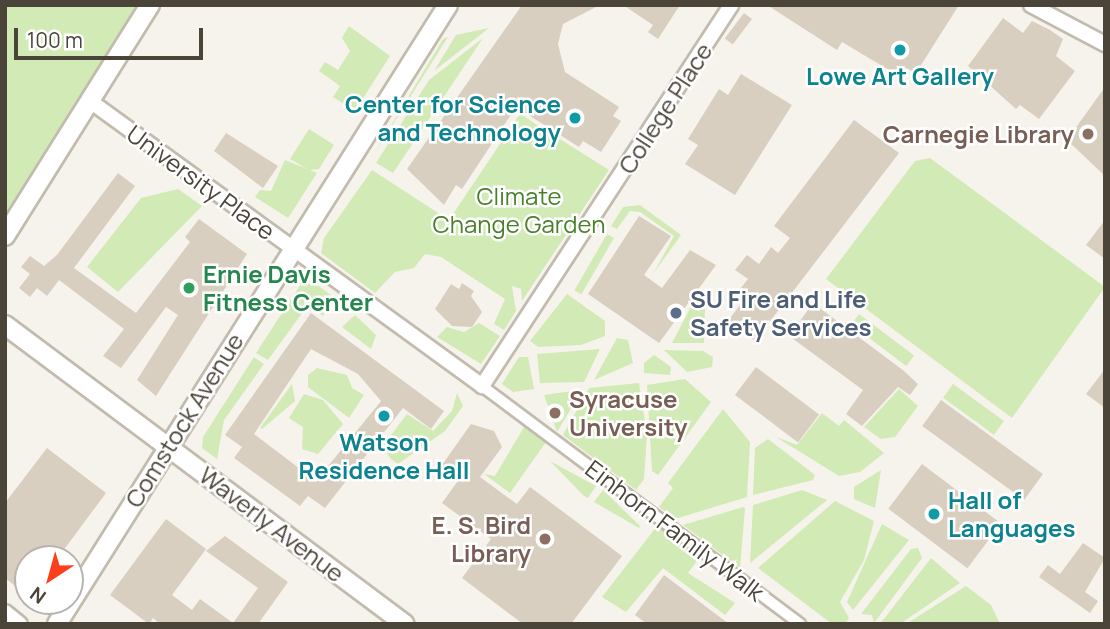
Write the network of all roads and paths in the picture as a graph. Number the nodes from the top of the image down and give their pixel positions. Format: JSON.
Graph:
{"nodes":[{"id":1,"x":150,"y":5,"type":"edge"},
{"id":2,"x":448,"y":5,"type":"edge"},
{"id":3,"x":731,"y":5,"type":"edge"},
{"id":4,"x":1031,"y":5,"type":"edge"},
{"id":5,"x":1105,"y":44,"type":"edge"},
{"id":6,"x":90,"y":101,"type":"junction"},
{"id":7,"x":5,"y":236,"type":"edge"},
{"id":8,"x":293,"y":248,"type":"junction"},
{"id":9,"x":5,"y":325,"type":"edge"},
{"id":10,"x":482,"y":386,"type":"junction"},
{"id":11,"x":167,"y":445,"type":"junction"},
{"id":12,"x":5,"y":612,"type":"edge"},
{"id":13,"x":20,"y":624,"type":"edge"},
{"id":14,"x":57,"y":624,"type":"edge"},
{"id":15,"x":404,"y":624,"type":"edge"},
{"id":16,"x":800,"y":624,"type":"edge"}],
"edges":[{"from":1,"to":6,"type":"street"},
{"from":2,"to":8,"type":"street","name":"Comstock Avenue"},
{"from":3,"to":10,"type":"street","name":"College Place"},
{"from":4,"to":5,"type":"street"},
{"from":6,"to":7,"type":"street"},
{"from":6,"to":8,"type":"street","name":"University Place"},
{"from":8,"to":10,"type":"street","name":"University Place"},
{"from":8,"to":11,"type":"street","name":"Comstock Avenue"},
{"from":9,"to":11,"type":"street","name":"Waverly Avenue"},
{"from":10,"to":16,"type":"street","name":"Einhorn Family Walk"},
{"from":11,"to":14,"type":"street","name":"Comstock Avenue"},
{"from":11,"to":15,"type":"street","name":"Waverly Avenue"},
{"from":12,"to":13,"type":"street"}]}
